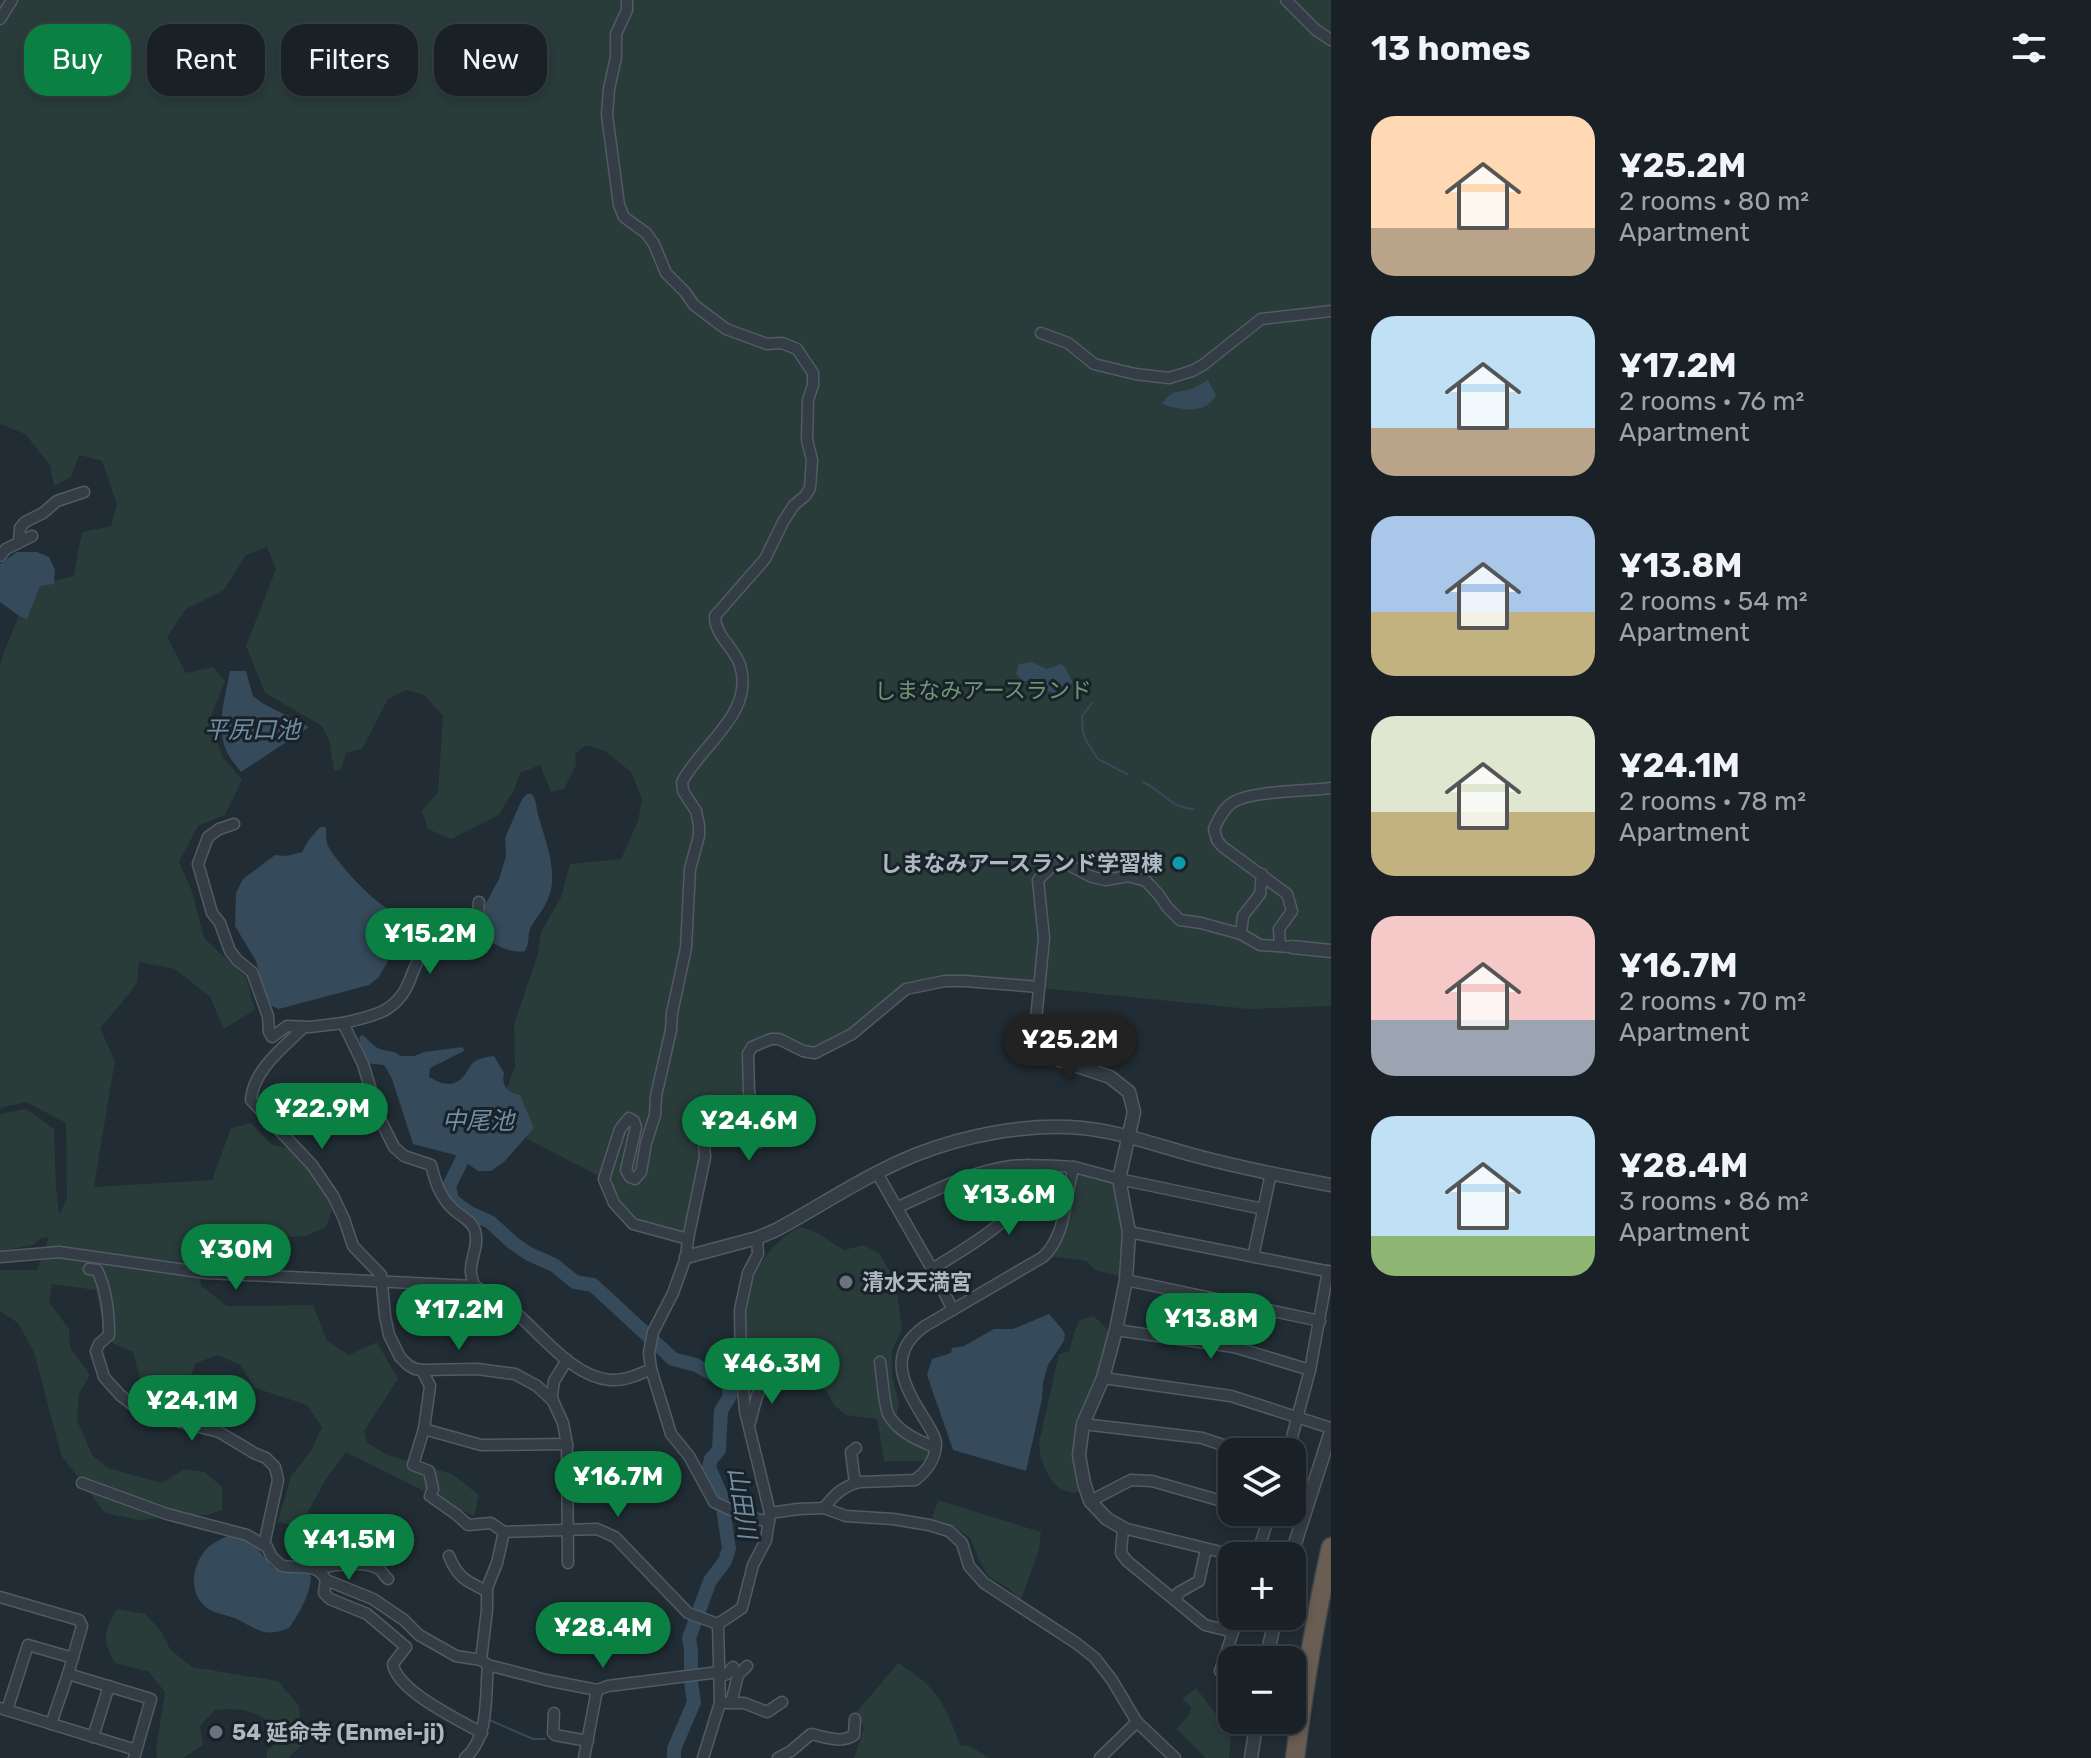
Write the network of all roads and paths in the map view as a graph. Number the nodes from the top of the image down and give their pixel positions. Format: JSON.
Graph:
{"nodes":[{"id":1,"x":12,"y":0,"type":"edge"},
{"id":2,"x":627,"y":0,"type":"edge"},
{"id":3,"x":1286,"y":0,"type":"edge"},
{"id":4,"x":0,"y":19,"type":"edge"},
{"id":5,"x":1331,"y":40,"type":"edge"},
{"id":6,"x":1331,"y":311,"type":"edge"},
{"id":7,"x":1041,"y":333,"type":"dead end"},
{"id":8,"x":84,"y":492,"type":"dead end"},
{"id":9,"x":32,"y":536,"type":"dead end"},
{"id":10,"x":19,"y":542,"type":"junction"},
{"id":11,"x":0,"y":556,"type":"edge"},
{"id":12,"x":1331,"y":788,"type":"edge"},
{"id":13,"x":234,"y":824,"type":"dead end"},
{"id":14,"x":1262,"y":874,"type":"junction"},
{"id":15,"x":479,"y":902,"type":"dead end"},
{"id":16,"x":1241,"y":934,"type":"junction"},
{"id":17,"x":1286,"y":946,"type":"junction"},
{"id":18,"x":1331,"y":951,"type":"edge"},
{"id":19,"x":1039,"y":987,"type":"junction"},
{"id":20,"x":343,"y":1023,"type":"junction"},
{"id":21,"x":304,"y":1027,"type":"junction"},
{"id":22,"x":1035,"y":1030,"type":"joint"},
{"id":23,"x":1129,"y":1137,"type":"junction"},
{"id":24,"x":1028,"y":1165,"type":"junction"},
{"id":25,"x":1074,"y":1167,"type":"junction"},
{"id":26,"x":877,"y":1173,"type":"junction"},
{"id":27,"x":1271,"y":1173,"type":"junction"},
{"id":28,"x":1119,"y":1179,"type":"junction"},
{"id":29,"x":1331,"y":1185,"type":"edge"},
{"id":30,"x":898,"y":1207,"type":"junction"},
{"id":31,"x":1263,"y":1209,"type":"junction"},
{"id":32,"x":1129,"y":1232,"type":"junction"},
{"id":33,"x":757,"y":1238,"type":"junction"},
{"id":34,"x":688,"y":1239,"type":"junction"},
{"id":35,"x":0,"y":1257,"type":"edge"},
{"id":36,"x":686,"y":1257,"type":"junction"},
{"id":37,"x":1253,"y":1257,"type":"junction"},
{"id":38,"x":89,"y":1269,"type":"dead end"},
{"id":39,"x":932,"y":1269,"type":"junction"},
{"id":40,"x":1330,"y":1272,"type":"edge"},
{"id":41,"x":1126,"y":1280,"type":"junction"},
{"id":42,"x":382,"y":1282,"type":"junction"},
{"id":43,"x":474,"y":1286,"type":"junction"},
{"id":44,"x":953,"y":1310,"type":"junction"},
{"id":45,"x":1320,"y":1321,"type":"junction"},
{"id":46,"x":1116,"y":1330,"type":"junction"},
{"id":47,"x":567,"y":1360,"type":"junction"},
{"id":48,"x":880,"y":1362,"type":"dead end"},
{"id":49,"x":651,"y":1369,"type":"junction"},
{"id":50,"x":422,"y":1370,"type":"junction"},
{"id":51,"x":1310,"y":1370,"type":"junction"},
{"id":52,"x":765,"y":1377,"type":"dead end"},
{"id":53,"x":1103,"y":1378,"type":"junction"},
{"id":54,"x":553,"y":1401,"type":"junction"},
{"id":55,"x":1296,"y":1418,"type":"junction"},
{"id":56,"x":749,"y":1424,"type":"junction"},
{"id":57,"x":1083,"y":1424,"type":"junction"},
{"id":58,"x":424,"y":1429,"type":"junction"},
{"id":59,"x":1331,"y":1429,"type":"edge"},
{"id":60,"x":1291,"y":1438,"type":"edge"},
{"id":61,"x":1218,"y":1443,"type":"edge"},
{"id":62,"x":567,"y":1444,"type":"junction"},
{"id":63,"x":935,"y":1447,"type":"junction"},
{"id":64,"x":856,"y":1448,"type":"dead end"},
{"id":65,"x":82,"y":1483,"type":"dead end"},
{"id":66,"x":855,"y":1483,"type":"junction"},
{"id":67,"x":1218,"y":1500,"type":"edge"},
{"id":68,"x":1090,"y":1501,"type":"junction"},
{"id":69,"x":824,"y":1508,"type":"junction"},
{"id":70,"x":769,"y":1517,"type":"junction"},
{"id":71,"x":1123,"y":1528,"type":"junction"},
{"id":72,"x":568,"y":1531,"type":"junction"},
{"id":73,"x":504,"y":1532,"type":"junction"},
{"id":74,"x":1295,"y":1542,"type":"edge"},
{"id":75,"x":264,"y":1545,"type":"junction"},
{"id":76,"x":1331,"y":1547,"type":"edge"},
{"id":77,"x":1206,"y":1549,"type":"junction"},
{"id":78,"x":1218,"y":1552,"type":"edge"},
{"id":79,"x":449,"y":1556,"type":"dead end"},
{"id":80,"x":568,"y":1563,"type":"dead end"},
{"id":81,"x":317,"y":1569,"type":"junction"},
{"id":82,"x":388,"y":1579,"type":"dead end"},
{"id":83,"x":326,"y":1580,"type":"junction"},
{"id":84,"x":487,"y":1591,"type":"junction"},
{"id":85,"x":0,"y":1597,"type":"edge"},
{"id":86,"x":1176,"y":1601,"type":"junction"},
{"id":87,"x":718,"y":1624,"type":"junction"},
{"id":88,"x":1233,"y":1632,"type":"joint"},
{"id":89,"x":449,"y":1644,"type":"dead end"},
{"id":90,"x":1228,"y":1646,"type":"edge"},
{"id":91,"x":464,"y":1657,"type":"junction"},
{"id":92,"x":73,"y":1658,"type":"junction"},
{"id":93,"x":484,"y":1662,"type":"junction"},
{"id":94,"x":747,"y":1666,"type":"dead end"},
{"id":95,"x":733,"y":1667,"type":"dead end"},
{"id":96,"x":68,"y":1674,"type":"junction"},
{"id":97,"x":719,"y":1674,"type":"junction"},
{"id":98,"x":109,"y":1686,"type":"junction"},
{"id":99,"x":597,"y":1690,"type":"junction"},
{"id":100,"x":782,"y":1702,"type":"dead end"},
{"id":101,"x":726,"y":1703,"type":"junction"},
{"id":102,"x":3,"y":1709,"type":"edge"},
{"id":103,"x":554,"y":1713,"type":"dead end"},
{"id":104,"x":855,"y":1719,"type":"dead end"},
{"id":105,"x":1137,"y":1722,"type":"junction"},
{"id":106,"x":51,"y":1724,"type":"junction"},
{"id":107,"x":482,"y":1733,"type":"junction"},
{"id":108,"x":1255,"y":1734,"type":"edge"},
{"id":109,"x":93,"y":1737,"type":"junction"},
{"id":110,"x":588,"y":1741,"type":"junction"},
{"id":111,"x":135,"y":1754,"type":"edge"},
{"id":112,"x":469,"y":1757,"type":"edge"},
{"id":113,"x":584,"y":1758,"type":"edge"},
{"id":114,"x":703,"y":1758,"type":"edge"},
{"id":115,"x":778,"y":1758,"type":"edge"},
{"id":116,"x":1100,"y":1758,"type":"edge"},
{"id":117,"x":1175,"y":1758,"type":"edge"},
{"id":118,"x":1251,"y":1758,"type":"edge"},
{"id":119,"x":1295,"y":1758,"type":"edge"}],
"edges":[{"from":1,"to":4,"type":"street"},
{"from":2,"to":34,"type":"street"},
{"from":3,"to":5,"type":"street"},
{"from":6,"to":7,"type":"street"},
{"from":8,"to":10,"type":"street"},
{"from":9,"to":10,"type":"street"},
{"from":10,"to":11,"type":"street"},
{"from":12,"to":14,"type":"street"},
{"from":13,"to":21,"type":"street"},
{"from":14,"to":16,"type":"street"},
{"from":14,"to":17,"type":"street"},
{"from":15,"to":20,"type":"street"},
{"from":16,"to":17,"type":"street"},
{"from":16,"to":19,"type":"street"},
{"from":17,"to":18,"type":"street"},
{"from":19,"to":22,"type":"street"},
{"from":19,"to":34,"type":"street"},
{"from":20,"to":21,"type":"street"},
{"from":20,"to":43,"type":"street"},
{"from":21,"to":42,"type":"street"},
{"from":22,"to":23,"type":"street"},
{"from":23,"to":26,"type":"street"},
{"from":23,"to":27,"type":"street"},
{"from":23,"to":28,"type":"street"},
{"from":24,"to":25,"type":"street"},
{"from":24,"to":30,"type":"street"},
{"from":24,"to":39,"type":"street"},
{"from":25,"to":28,"type":"street"},
{"from":25,"to":44,"type":"street"},
{"from":26,"to":30,"type":"street"},
{"from":26,"to":33,"type":"street"},
{"from":27,"to":29,"type":"street"},
{"from":27,"to":31,"type":"street"},
{"from":28,"to":31,"type":"street"},
{"from":28,"to":32,"type":"street"},
{"from":30,"to":39,"type":"street"},
{"from":31,"to":37,"type":"street"},
{"from":32,"to":37,"type":"street"},
{"from":32,"to":41,"type":"street"},
{"from":33,"to":36,"type":"street"},
{"from":33,"to":56,"type":"street"},
{"from":34,"to":36,"type":"street"},
{"from":35,"to":42,"type":"street"},
{"from":36,"to":49,"type":"street"},
{"from":37,"to":40,"type":"street"},
{"from":38,"to":75,"type":"street"},
{"from":39,"to":44,"type":"street"},
{"from":40,"to":45,"type":"street"},
{"from":41,"to":45,"type":"street"},
{"from":41,"to":46,"type":"street"},
{"from":42,"to":43,"type":"street"},
{"from":42,"to":50,"type":"street"},
{"from":43,"to":47,"type":"street"},
{"from":44,"to":63,"type":"street"},
{"from":45,"to":51,"type":"street"},
{"from":46,"to":51,"type":"street"},
{"from":46,"to":53,"type":"street"},
{"from":47,"to":49,"type":"street"},
{"from":47,"to":54,"type":"street"},
{"from":48,"to":63,"type":"street"},
{"from":49,"to":70,"type":"street"},
{"from":50,"to":54,"type":"street"},
{"from":50,"to":58,"type":"street"},
{"from":51,"to":55,"type":"street"},
{"from":52,"to":56,"type":"street"},
{"from":53,"to":55,"type":"street"},
{"from":53,"to":57,"type":"street"},
{"from":54,"to":62,"type":"street"},
{"from":55,"to":59,"type":"street"},
{"from":55,"to":60,"type":"street"},
{"from":56,"to":70,"type":"street"},
{"from":57,"to":61,"type":"street"},
{"from":57,"to":68,"type":"street"},
{"from":58,"to":62,"type":"street"},
{"from":58,"to":73,"type":"street"},
{"from":59,"to":74,"type":"street"},
{"from":62,"to":72,"type":"street"},
{"from":63,"to":66,"type":"street"},
{"from":64,"to":66,"type":"street"},
{"from":65,"to":75,"type":"street"},
{"from":66,"to":69,"type":"street"},
{"from":67,"to":68,"type":"street"},
{"from":68,"to":71,"type":"street"},
{"from":69,"to":70,"type":"street"},
{"from":69,"to":105,"type":"street"},
{"from":70,"to":87,"type":"street"},
{"from":71,"to":77,"type":"street"},
{"from":71,"to":86,"type":"street"},
{"from":72,"to":73,"type":"street"},
{"from":72,"to":80,"type":"street"},
{"from":72,"to":87,"type":"street"},
{"from":73,"to":84,"type":"street"},
{"from":75,"to":81,"type":"street"},
{"from":76,"to":119,"type":"highway"},
{"from":77,"to":78,"type":"street"},
{"from":77,"to":86,"type":"street"},
{"from":79,"to":84,"type":"street"},
{"from":81,"to":82,"type":"street"},
{"from":81,"to":83,"type":"street"},
{"from":83,"to":91,"type":"street"},
{"from":83,"to":107,"type":"street"},
{"from":84,"to":93,"type":"street"},
{"from":85,"to":92,"type":"street"},
{"from":86,"to":88,"type":"street"},
{"from":87,"to":97,"type":"street"},
{"from":88,"to":90,"type":"street"},
{"from":89,"to":91,"type":"street"},
{"from":91,"to":93,"type":"street"},
{"from":92,"to":96,"type":"street"},
{"from":92,"to":102,"type":"street"},
{"from":93,"to":99,"type":"street"},
{"from":93,"to":107,"type":"street"},
{"from":94,"to":101,"type":"street"},
{"from":95,"to":97,"type":"street"},
{"from":96,"to":98,"type":"street"},
{"from":96,"to":106,"type":"street"},
{"from":97,"to":99,"type":"street"},
{"from":97,"to":101,"type":"street"},
{"from":98,"to":109,"type":"street"},
{"from":98,"to":111,"type":"street"},
{"from":99,"to":110,"type":"street"},
{"from":100,"to":101,"type":"street"},
{"from":101,"to":114,"type":"street"},
{"from":102,"to":106,"type":"street"},
{"from":103,"to":110,"type":"street"},
{"from":104,"to":115,"type":"street"},
{"from":105,"to":116,"type":"street"},
{"from":105,"to":117,"type":"street"},
{"from":106,"to":109,"type":"street"},
{"from":107,"to":112,"type":"street"},
{"from":108,"to":118,"type":"street"},
{"from":109,"to":111,"type":"street"},
{"from":110,"to":113,"type":"street"}]}
